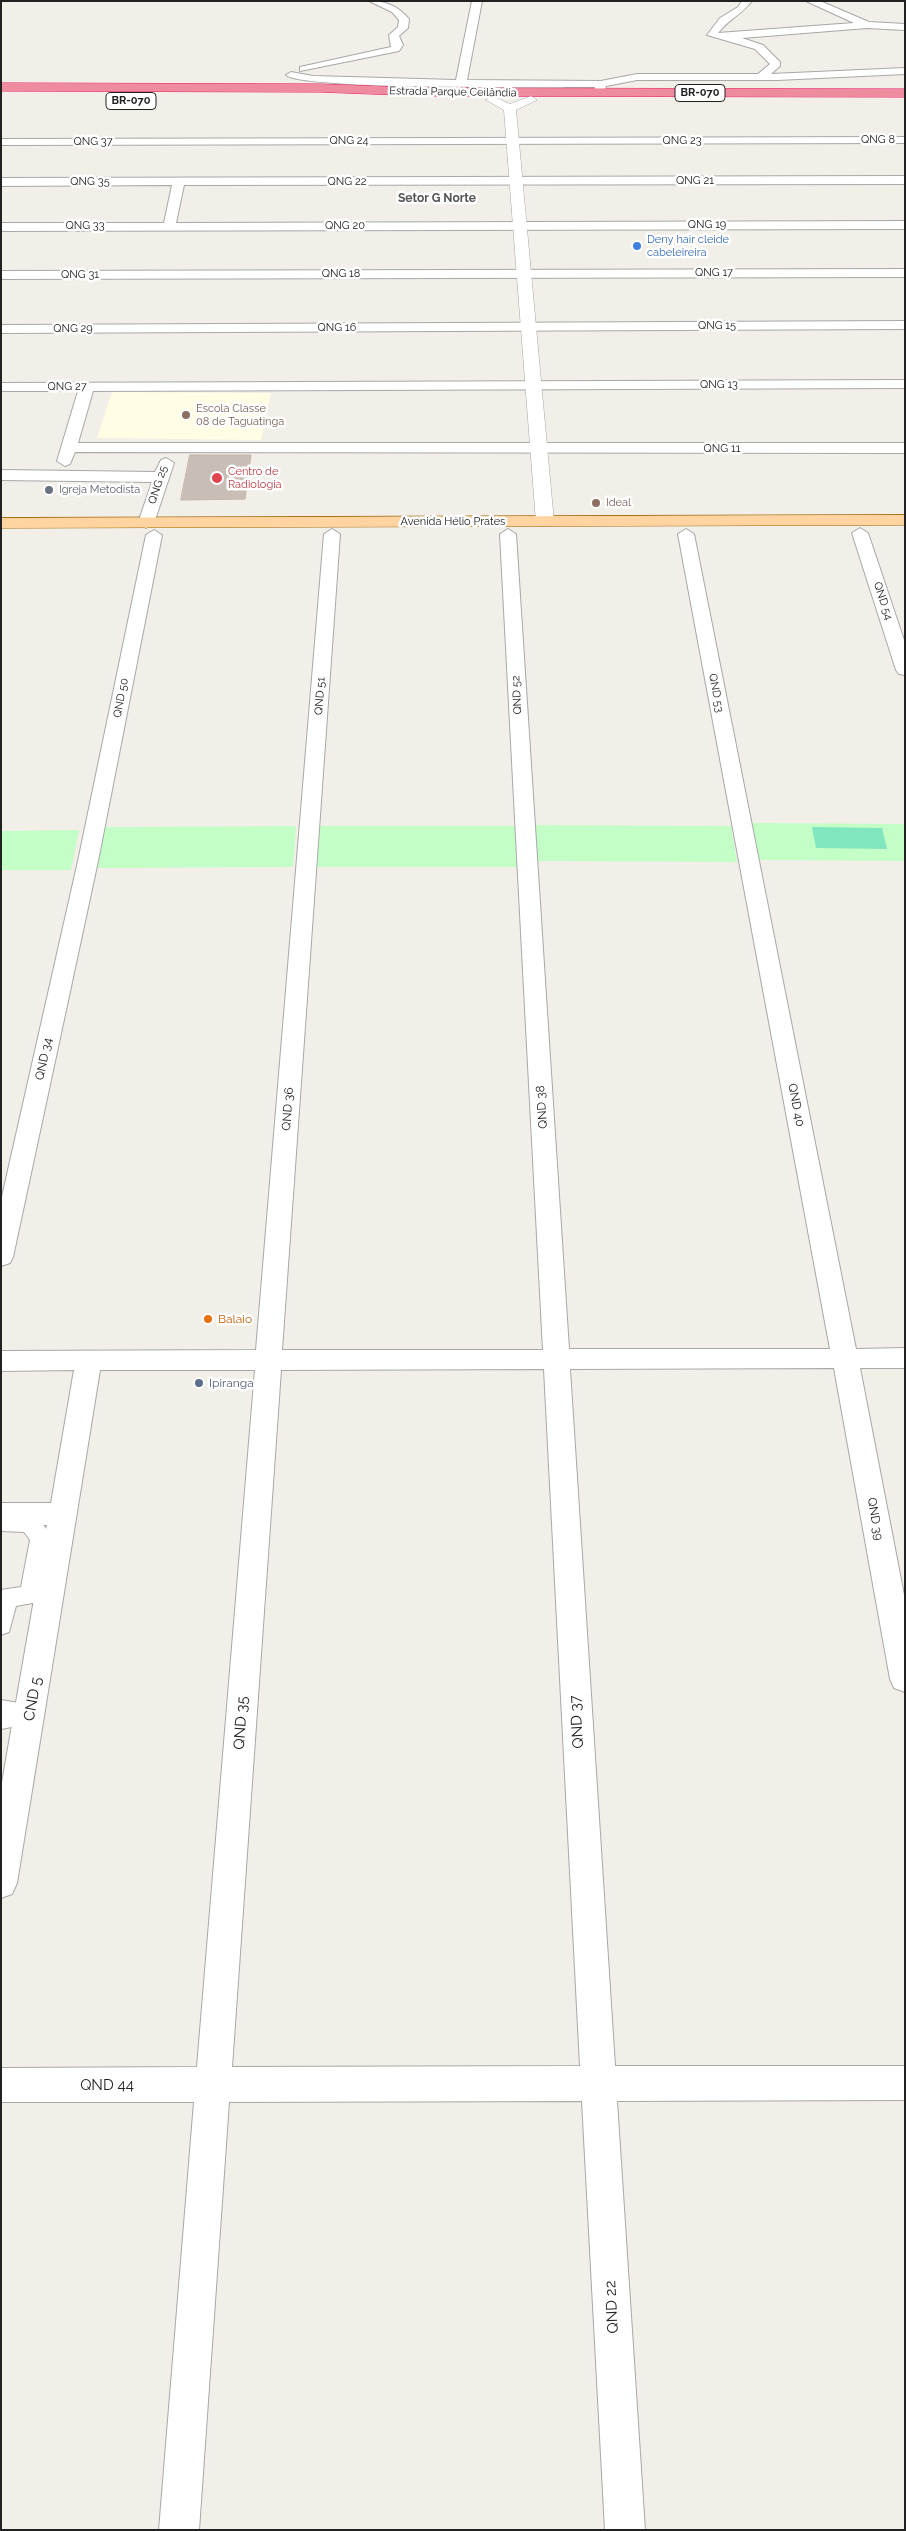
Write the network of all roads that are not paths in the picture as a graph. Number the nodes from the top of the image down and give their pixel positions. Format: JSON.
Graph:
{"nodes":[{"id":1,"x":374,"y":1,"type":"edge"},
{"id":2,"x":477,"y":1,"type":"edge"},
{"id":3,"x":747,"y":1,"type":"edge"},
{"id":4,"x":811,"y":1,"type":"edge"},
{"id":5,"x":867,"y":25,"type":"junction"},
{"id":6,"x":905,"y":27,"type":"edge"},
{"id":7,"x":720,"y":37,"type":"junction"},
{"id":8,"x":905,"y":71,"type":"edge"},
{"id":9,"x":291,"y":75,"type":"junction"},
{"id":10,"x":761,"y":77,"type":"junction"},
{"id":11,"x":461,"y":84,"type":"junction"},
{"id":12,"x":1,"y":87,"type":"edge"},
{"id":13,"x":269,"y":88,"type":"junction"},
{"id":14,"x":600,"y":88,"type":"junction"},
{"id":15,"x":426,"y":92,"type":"junction"},
{"id":16,"x":905,"y":93,"type":"edge"},
{"id":17,"x":905,"y":99,"type":"edge"},
{"id":18,"x":208,"y":100,"type":"dead end"},
{"id":19,"x":332,"y":100,"type":"junction"},
{"id":20,"x":492,"y":100,"type":"junction"},
{"id":21,"x":531,"y":100,"type":"junction"},
{"id":22,"x":510,"y":108,"type":"junction"},
{"id":23,"x":852,"y":140,"type":"joint"},
{"id":24,"x":905,"y":140,"type":"edge"},
{"id":25,"x":513,"y":141,"type":"junction"},
{"id":26,"x":1,"y":142,"type":"edge"},
{"id":27,"x":185,"y":142,"type":"joint"},
{"id":28,"x":905,"y":180,"type":"edge"},
{"id":29,"x":1,"y":182,"type":"edge"},
{"id":30,"x":179,"y":182,"type":"junction"},
{"id":31,"x":516,"y":182,"type":"junction"},
{"id":32,"x":899,"y":225,"type":"edge"},
{"id":33,"x":169,"y":226,"type":"junction"},
{"id":34,"x":520,"y":226,"type":"junction"},
{"id":35,"x":1,"y":227,"type":"edge"},
{"id":36,"x":905,"y":272,"type":"edge"},
{"id":37,"x":158,"y":274,"type":"joint"},
{"id":38,"x":524,"y":274,"type":"junction"},
{"id":39,"x":1,"y":275,"type":"edge"},
{"id":40,"x":905,"y":325,"type":"edge"},
{"id":41,"x":528,"y":327,"type":"junction"},
{"id":42,"x":146,"y":328,"type":"joint"},
{"id":43,"x":1,"y":329,"type":"edge"},
{"id":44,"x":905,"y":384,"type":"edge"},
{"id":45,"x":87,"y":386,"type":"junction"},
{"id":46,"x":133,"y":386,"type":"joint"},
{"id":47,"x":533,"y":386,"type":"junction"},
{"id":48,"x":1,"y":387,"type":"edge"},
{"id":49,"x":68,"y":447,"type":"junction"},
{"id":50,"x":170,"y":448,"type":"junction"},
{"id":51,"x":905,"y":448,"type":"edge"},
{"id":52,"x":539,"y":449,"type":"junction"},
{"id":53,"x":1,"y":476,"type":"edge"},
{"id":54,"x":62,"y":476,"type":"junction"},
{"id":55,"x":161,"y":477,"type":"junction"},
{"id":56,"x":905,"y":520,"type":"edge"},
{"id":57,"x":1,"y":522,"type":"edge"},
{"id":58,"x":545,"y":522,"type":"junction"},
{"id":59,"x":606,"y":522,"type":"junction"},
{"id":60,"x":150,"y":529,"type":"junction"},
{"id":61,"x":860,"y":533,"type":"junction"},
{"id":62,"x":905,"y":533,"type":"edge"},
{"id":63,"x":332,"y":534,"type":"junction"},
{"id":64,"x":508,"y":534,"type":"junction"},
{"id":65,"x":686,"y":534,"type":"junction"},
{"id":66,"x":1,"y":536,"type":"edge"},
{"id":67,"x":905,"y":670,"type":"edge"},
{"id":68,"x":746,"y":852,"type":"joint"},
{"id":69,"x":526,"y":855,"type":"joint"},
{"id":70,"x":307,"y":858,"type":"joint"},
{"id":71,"x":88,"y":860,"type":"joint"},
{"id":72,"x":1,"y":1257,"type":"edge"},
{"id":73,"x":845,"y":1358,"type":"junction"},
{"id":74,"x":905,"y":1358,"type":"edge"},
{"id":75,"x":89,"y":1360,"type":"junction"},
{"id":76,"x":269,"y":1360,"type":"junction"},
{"id":77,"x":555,"y":1360,"type":"junction"},
{"id":78,"x":1,"y":1361,"type":"edge"},
{"id":79,"x":1,"y":1514,"type":"edge"},
{"id":80,"x":64,"y":1514,"type":"junction"},
{"id":81,"x":1,"y":1524,"type":"edge"},
{"id":82,"x":1,"y":1626,"type":"edge"},
{"id":83,"x":905,"y":1679,"type":"edge"},
{"id":84,"x":1,"y":1710,"type":"edge"},
{"id":85,"x":1,"y":1719,"type":"edge"},
{"id":86,"x":1,"y":1883,"type":"edge"},
{"id":87,"x":905,"y":2083,"type":"edge"},
{"id":88,"x":1,"y":2085,"type":"edge"},
{"id":89,"x":599,"y":2085,"type":"junction"},
{"id":90,"x":213,"y":2086,"type":"junction"},
{"id":91,"x":179,"y":2530,"type":"edge"},
{"id":92,"x":624,"y":2530,"type":"edge"}],
"edges":[{"from":1,"to":9,"type":"street"},
{"from":2,"to":11,"type":"street"},
{"from":3,"to":7,"type":"street"},
{"from":4,"to":5,"type":"street"},
{"from":5,"to":6,"type":"street"},
{"from":5,"to":7,"type":"street"},
{"from":7,"to":10,"type":"street"},
{"from":8,"to":10,"type":"street"},
{"from":9,"to":11,"type":"street"},
{"from":9,"to":13,"type":"street"},
{"from":10,"to":14,"type":"street"},
{"from":11,"to":14,"type":"street"},
{"from":12,"to":13,"type":"highway","name":"Estrada Parque Ceilândia","number":"BR-070"},
{"from":13,"to":15,"type":"highway","name":"Estrada Parque Ceilândia","number":"BR-070"},
{"from":14,"to":15,"type":"highway","name":"Estrada Parque Ceilândia","number":"BR-070"},
{"from":14,"to":16,"type":"highway","name":"Estrada Parque Ceilândia","number":"BR-070"},
{"from":15,"to":19,"type":"highway"},
{"from":17,"to":21,"type":"highway","name":"Estrada Parque Ceilândia","number":"BR-070"},
{"from":18,"to":19,"type":"highway","name":"Estrada Parque Ceilândia","number":"BR-070"},
{"from":19,"to":20,"type":"highway","name":"Estrada Parque Ceilândia","number":"BR-070"},
{"from":20,"to":21,"type":"highway","name":"Estrada Parque Ceilândia","number":"BR-070"},
{"from":20,"to":22,"type":"street"},
{"from":21,"to":22,"type":"street"},
{"from":22,"to":25,"type":"street"},
{"from":23,"to":24,"type":"street","name":"QNG 8"},
{"from":23,"to":25,"type":"street","name":"QNG 23"},
{"from":25,"to":27,"type":"street","name":"QNG 24"},
{"from":25,"to":31,"type":"street"},
{"from":26,"to":27,"type":"street","name":"QNG 37"},
{"from":28,"to":31,"type":"street","name":"QNG 21"},
{"from":29,"to":30,"type":"street","name":"QNG 35"},
{"from":30,"to":31,"type":"street","name":"QNG 22"},
{"from":30,"to":33,"type":"street"},
{"from":31,"to":34,"type":"street"},
{"from":32,"to":34,"type":"street","name":"QNG 19"},
{"from":33,"to":34,"type":"street","name":"QNG 20"},
{"from":33,"to":35,"type":"street","name":"QNG 33"},
{"from":34,"to":38,"type":"street"},
{"from":36,"to":38,"type":"street","name":"QNG 17"},
{"from":37,"to":38,"type":"street","name":"QNG 18"},
{"from":37,"to":39,"type":"street","name":"QNG 31"},
{"from":38,"to":41,"type":"street"},
{"from":40,"to":41,"type":"street","name":"QNG 15"},
{"from":41,"to":42,"type":"street","name":"QNG 16"},
{"from":41,"to":47,"type":"street"},
{"from":42,"to":43,"type":"street","name":"QNG 29"},
{"from":44,"to":47,"type":"street","name":"QNG 13"},
{"from":45,"to":46,"type":"street","name":"QNG 27"},
{"from":45,"to":48,"type":"street","name":"QNG 27"},
{"from":45,"to":49,"type":"street"},
{"from":46,"to":47,"type":"street","name":"QNG 13"},
{"from":47,"to":52,"type":"street"},
{"from":49,"to":50,"type":"street","name":"QNG 11"},
{"from":49,"to":54,"type":"street"},
{"from":50,"to":52,"type":"street","name":"QNG 11"},
{"from":50,"to":55,"type":"street","name":"QNG 25"},
{"from":51,"to":52,"type":"street","name":"QNG 11"},
{"from":52,"to":58,"type":"street"},
{"from":53,"to":54,"type":"street"},
{"from":54,"to":55,"type":"street"},
{"from":55,"to":60,"type":"street","name":"QNG 25"},
{"from":56,"to":59,"type":"main road","name":"Avenida Hélio Prates"},
{"from":57,"to":60,"type":"main road","name":"Avenida Hélio Prates"},
{"from":58,"to":59,"type":"main road","name":"Avenida Hélio Prates"},
{"from":58,"to":60,"type":"main road","name":"Avenida Hélio Prates"},
{"from":59,"to":64,"type":"main road"},
{"from":60,"to":63,"type":"main road","name":"Avenida Hélio Prates"},
{"from":60,"to":66,"type":"main road","name":"Avenida Hélio Prates"},
{"from":60,"to":71,"type":"street","name":"QND 50"},
{"from":61,"to":62,"type":"main road","name":"Avenida Hélio Prates"},
{"from":61,"to":65,"type":"main road","name":"Avenida Hélio Prates"},
{"from":61,"to":67,"type":"street","name":"QND 54"},
{"from":63,"to":64,"type":"main road","name":"Avenida Hélio Prates"},
{"from":63,"to":70,"type":"street","name":"QND 51"},
{"from":64,"to":65,"type":"main road","name":"Avenida Hélio Prates"},
{"from":64,"to":69,"type":"street","name":"QND 52"},
{"from":65,"to":68,"type":"street","name":"QND 53"},
{"from":68,"to":73,"type":"street","name":"QND 40"},
{"from":69,"to":77,"type":"street","name":"QND 38"},
{"from":70,"to":76,"type":"street","name":"QND 36"},
{"from":71,"to":72,"type":"street","name":"QND 34"},
{"from":73,"to":74,"type":"street"},
{"from":73,"to":77,"type":"street"},
{"from":73,"to":83,"type":"street","name":"QND 39"},
{"from":75,"to":76,"type":"street"},
{"from":75,"to":78,"type":"street"},
{"from":75,"to":80,"type":"street","name":"CND 5"},
{"from":76,"to":77,"type":"street"},
{"from":76,"to":90,"type":"street","name":"QND 35"},
{"from":77,"to":89,"type":"street","name":"QND 37"},
{"from":79,"to":80,"type":"street"},
{"from":80,"to":86,"type":"street","name":"CND 5"},
{"from":81,"to":82,"type":"street"},
{"from":84,"to":85,"type":"street"},
{"from":87,"to":89,"type":"street","name":"QND 44"},
{"from":88,"to":90,"type":"street","name":"QND 44"},
{"from":89,"to":90,"type":"street","name":"QND 44"},
{"from":89,"to":92,"type":"street","name":"QND 22"},
{"from":90,"to":91,"type":"street","name":"QND 35"}]}
